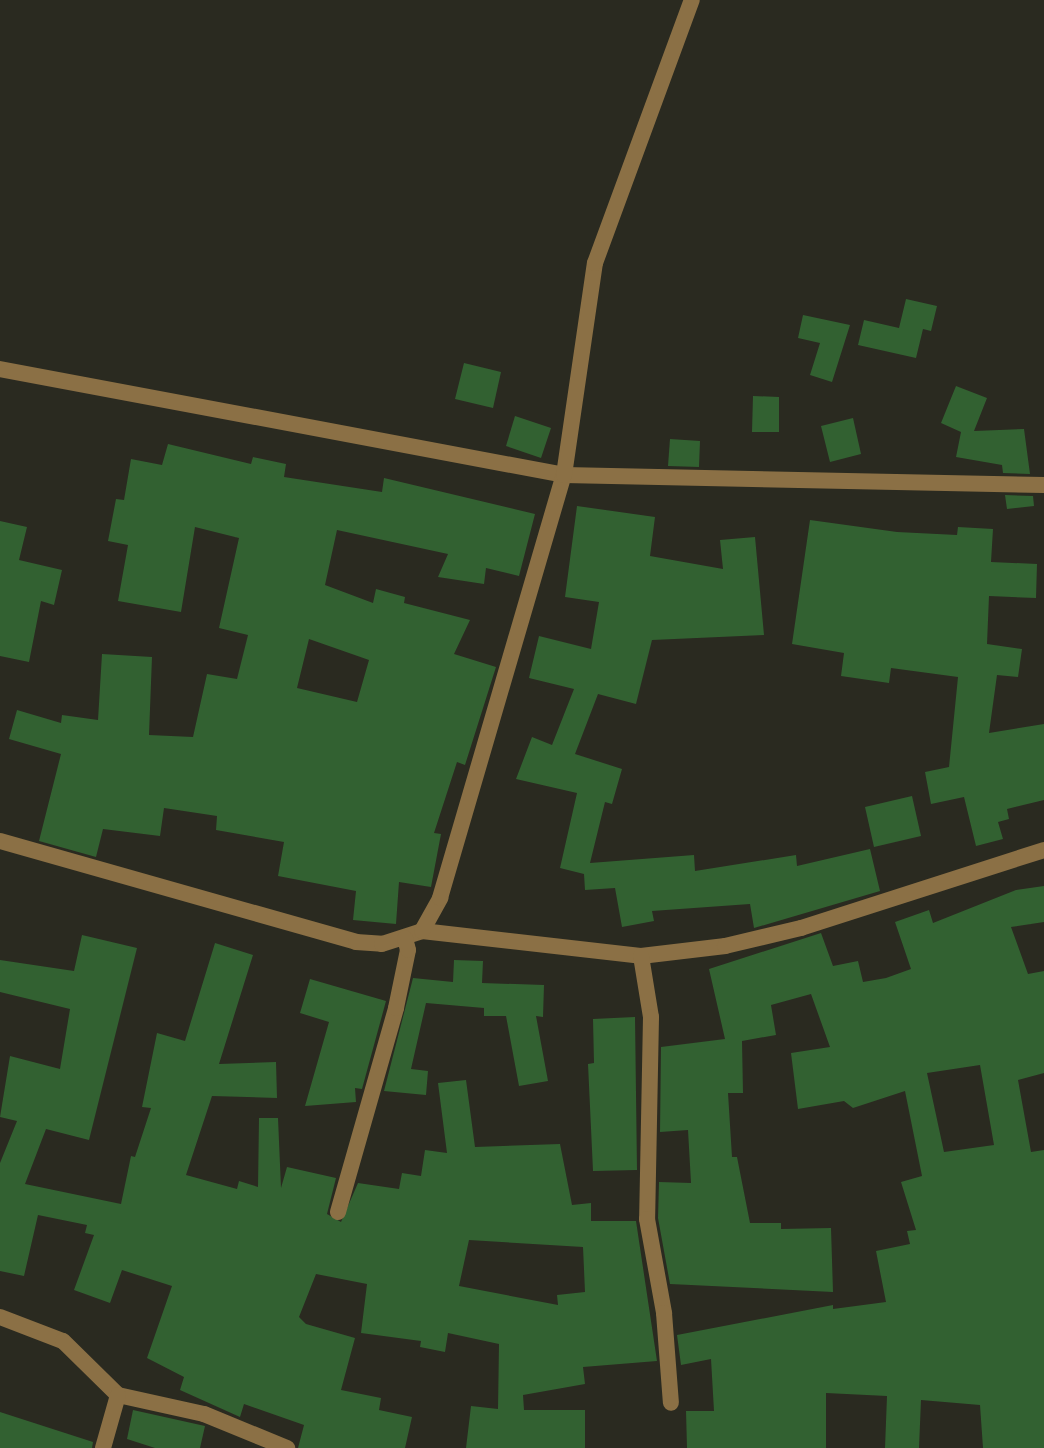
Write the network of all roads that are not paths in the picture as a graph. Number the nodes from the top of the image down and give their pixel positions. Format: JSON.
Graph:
{"nodes":[{"id":1,"x":692,"y":0,"type":"edge"},
{"id":2,"x":0,"y":369,"type":"edge"},
{"id":3,"x":564,"y":475,"type":"junction"},
{"id":4,"x":1044,"y":485,"type":"edge"},
{"id":5,"x":0,"y":841,"type":"edge"},
{"id":6,"x":1044,"y":850,"type":"edge"},
{"id":7,"x":422,"y":931,"type":"junction"},
{"id":8,"x":405,"y":938,"type":"junction"},
{"id":9,"x":641,"y":956,"type":"junction"},
{"id":10,"x":338,"y":1212,"type":"dead end"},
{"id":11,"x":0,"y":1317,"type":"edge"},
{"id":12,"x":118,"y":1395,"type":"junction"},
{"id":13,"x":671,"y":1403,"type":"dead end"},
{"id":14,"x":103,"y":1448,"type":"edge"},
{"id":15,"x":287,"y":1448,"type":"edge"}],
"edges":[{"from":1,"to":3,"type":"street"},
{"from":2,"to":3,"type":"street"},
{"from":3,"to":4,"type":"street"},
{"from":3,"to":7,"type":"street"},
{"from":5,"to":8,"type":"street"},
{"from":6,"to":9,"type":"street"},
{"from":7,"to":8,"type":"street"},
{"from":7,"to":9,"type":"street"},
{"from":8,"to":10,"type":"street"},
{"from":9,"to":13,"type":"street"},
{"from":11,"to":12,"type":"street"},
{"from":12,"to":14,"type":"street"},
{"from":12,"to":15,"type":"street"}]}
